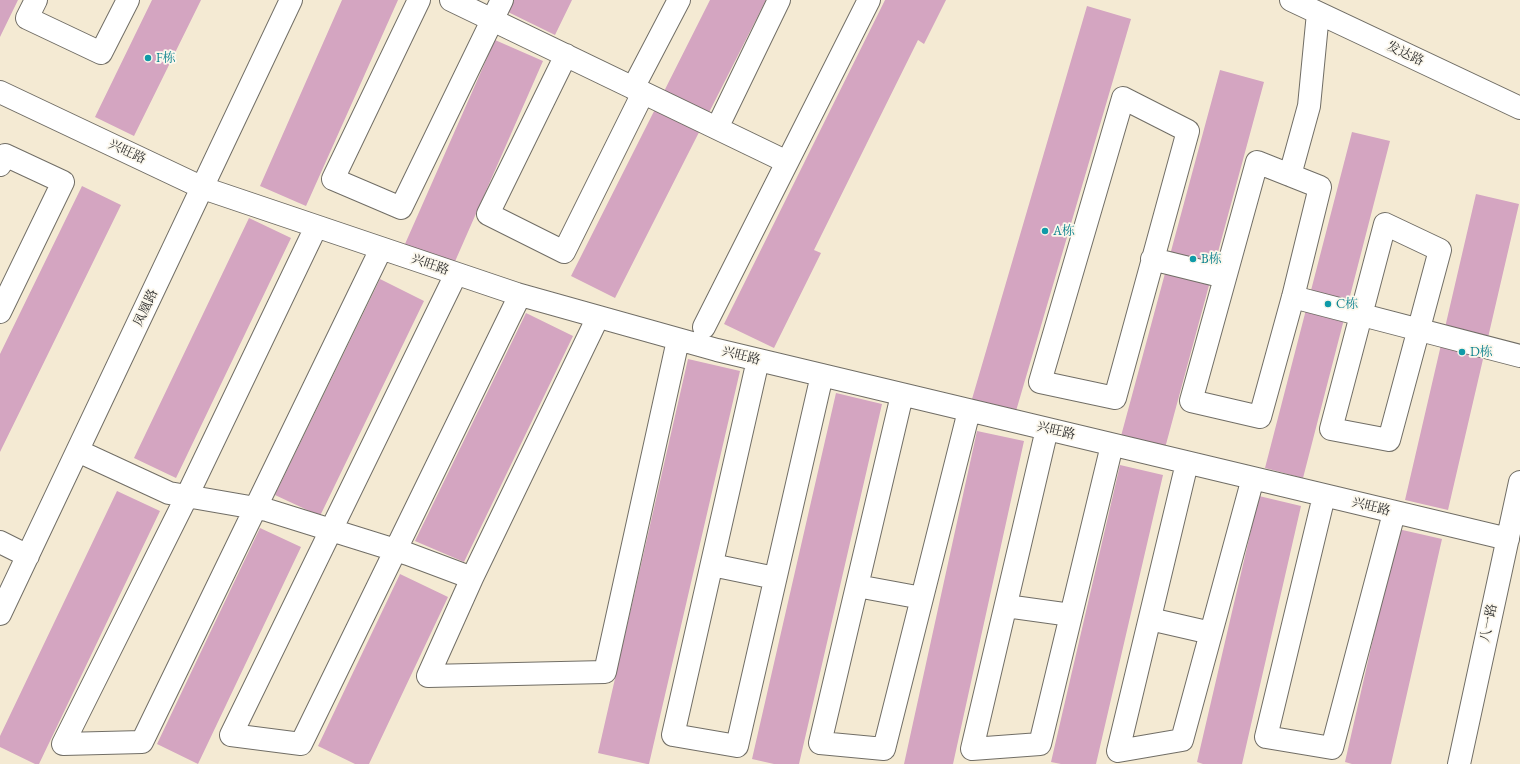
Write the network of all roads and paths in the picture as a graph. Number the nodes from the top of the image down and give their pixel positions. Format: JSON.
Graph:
{"nodes":[{"id":1,"x":36,"y":0,"type":"edge"},
{"id":2,"x":128,"y":0,"type":"edge"},
{"id":3,"x":291,"y":0,"type":"edge"},
{"id":4,"x":419,"y":0,"type":"edge"},
{"id":5,"x":451,"y":0,"type":"edge"},
{"id":6,"x":502,"y":0,"type":"edge"},
{"id":7,"x":679,"y":0,"type":"edge"},
{"id":8,"x":779,"y":0,"type":"edge"},
{"id":9,"x":869,"y":0,"type":"edge"},
{"id":10,"x":1291,"y":0,"type":"edge"},
{"id":11,"x":1318,"y":13,"type":"junction"},
{"id":12,"x":492,"y":20,"type":"junction"},
{"id":13,"x":566,"y":55,"type":"junction"},
{"id":14,"x":638,"y":90,"type":"junction"},
{"id":15,"x":0,"y":92,"type":"edge"},
{"id":16,"x":1520,"y":108,"type":"edge"},
{"id":17,"x":717,"y":128,"type":"junction"},
{"id":18,"x":787,"y":162,"type":"junction"},
{"id":19,"x":0,"y":165,"type":"edge"},
{"id":20,"x":1290,"y":175,"type":"junction"},
{"id":21,"x":203,"y":188,"type":"junction"},
{"id":22,"x":316,"y":227,"type":"junction"},
{"id":23,"x":381,"y":249,"type":"junction"},
{"id":24,"x":1152,"y":259,"type":"junction"},
{"id":25,"x":456,"y":274,"type":"junction"},
{"id":26,"x":1225,"y":278,"type":"junction"},
{"id":27,"x":520,"y":295,"type":"junction"},
{"id":28,"x":1293,"y":297,"type":"junction"},
{"id":29,"x":0,"y":312,"type":"edge"},
{"id":30,"x":1362,"y":315,"type":"junction"},
{"id":31,"x":598,"y":317,"type":"junction"},
{"id":32,"x":704,"y":327,"type":"dead end"},
{"id":33,"x":1417,"y":330,"type":"junction"},
{"id":34,"x":678,"y":340,"type":"junction"},
{"id":35,"x":1520,"y":356,"type":"edge"},
{"id":36,"x":758,"y":360,"type":"junction"},
{"id":37,"x":822,"y":375,"type":"junction"},
{"id":38,"x":902,"y":394,"type":"junction"},
{"id":39,"x":969,"y":411,"type":"junction"},
{"id":40,"x":1048,"y":429,"type":"junction"},
{"id":41,"x":1112,"y":445,"type":"junction"},
{"id":42,"x":78,"y":451,"type":"junction"},
{"id":43,"x":1187,"y":463,"type":"junction"},
{"id":44,"x":1253,"y":478,"type":"junction"},
{"id":45,"x":1520,"y":484,"type":"edge"},
{"id":46,"x":187,"y":496,"type":"junction"},
{"id":47,"x":1324,"y":496,"type":"junction"},
{"id":48,"x":256,"y":508,"type":"junction"},
{"id":49,"x":1394,"y":513,"type":"junction"},
{"id":50,"x":332,"y":530,"type":"junction"},
{"id":51,"x":1508,"y":539,"type":"junction"},
{"id":52,"x":0,"y":542,"type":"edge"},
{"id":53,"x":395,"y":550,"type":"junction"},
{"id":54,"x":28,"y":556,"type":"junction"},
{"id":55,"x":712,"y":565,"type":"junction"},
{"id":56,"x":472,"y":578,"type":"junction"},
{"id":57,"x":775,"y":578,"type":"junction"},
{"id":58,"x":857,"y":586,"type":"junction"},
{"id":59,"x":922,"y":598,"type":"junction"},
{"id":60,"x":1006,"y":606,"type":"junction"},
{"id":61,"x":0,"y":614,"type":"edge"},
{"id":62,"x":1071,"y":615,"type":"junction"},
{"id":63,"x":1150,"y":619,"type":"junction"},
{"id":64,"x":1211,"y":633,"type":"junction"},
{"id":65,"x":1459,"y":764,"type":"edge"}],
"edges":[{"from":1,"to":2,"type":"street"},
{"from":3,"to":21,"type":"street","name":"凤凰路"},
{"from":4,"to":12,"type":"street"},
{"from":5,"to":12,"type":"street"},
{"from":6,"to":12,"type":"street"},
{"from":7,"to":14,"type":"street"},
{"from":8,"to":17,"type":"street"},
{"from":9,"to":18,"type":"street"},
{"from":10,"to":11,"type":"street","name":"发达路"},
{"from":11,"to":16,"type":"street","name":"发达路"},
{"from":11,"to":20,"type":"street"},
{"from":12,"to":13,"type":"street"},
{"from":13,"to":14,"type":"street"},
{"from":13,"to":14,"type":"street"},
{"from":14,"to":17,"type":"street"},
{"from":15,"to":21,"type":"street","name":"兴旺路"},
{"from":17,"to":18,"type":"street"},
{"from":18,"to":32,"type":"street"},
{"from":19,"to":29,"type":"street"},
{"from":20,"to":26,"type":"street"},
{"from":20,"to":28,"type":"street"},
{"from":21,"to":22,"type":"street","name":"兴旺路"},
{"from":21,"to":42,"type":"street","name":"凤凰路"},
{"from":22,"to":23,"type":"street","name":"兴旺路"},
{"from":22,"to":46,"type":"street"},
{"from":23,"to":25,"type":"street","name":"兴旺路"},
{"from":23,"to":48,"type":"street"},
{"from":24,"to":24,"type":"street"},
{"from":24,"to":26,"type":"street"},
{"from":25,"to":27,"type":"street","name":"兴旺路"},
{"from":25,"to":50,"type":"street"},
{"from":26,"to":28,"type":"street"},
{"from":27,"to":31,"type":"street","name":"兴旺路"},
{"from":27,"to":53,"type":"street"},
{"from":28,"to":30,"type":"street"},
{"from":30,"to":33,"type":"street"},
{"from":30,"to":33,"type":"street"},
{"from":30,"to":33,"type":"street"},
{"from":31,"to":34,"type":"street","name":"兴旺路"},
{"from":31,"to":56,"type":"street"},
{"from":33,"to":35,"type":"street"},
{"from":34,"to":36,"type":"street","name":"兴旺路"},
{"from":34,"to":56,"type":"street"},
{"from":36,"to":37,"type":"street","name":"兴旺路"},
{"from":36,"to":55,"type":"street"},
{"from":37,"to":38,"type":"street","name":"兴旺路"},
{"from":37,"to":57,"type":"street"},
{"from":38,"to":39,"type":"street","name":"兴旺路"},
{"from":38,"to":58,"type":"street"},
{"from":39,"to":40,"type":"street","name":"兴旺路"},
{"from":39,"to":59,"type":"street"},
{"from":40,"to":41,"type":"street","name":"兴旺路"},
{"from":40,"to":60,"type":"street"},
{"from":41,"to":43,"type":"street","name":"兴旺路"},
{"from":41,"to":62,"type":"street"},
{"from":42,"to":46,"type":"street"},
{"from":42,"to":54,"type":"street","name":"凤凰路"},
{"from":43,"to":44,"type":"street","name":"兴旺路"},
{"from":43,"to":63,"type":"street"},
{"from":44,"to":47,"type":"street","name":"兴旺路"},
{"from":44,"to":64,"type":"street"},
{"from":45,"to":51,"type":"street","name":"八一路"},
{"from":46,"to":48,"type":"street"},
{"from":46,"to":48,"type":"street"},
{"from":47,"to":49,"type":"street","name":"兴旺路"},
{"from":47,"to":49,"type":"street"},
{"from":48,"to":50,"type":"street"},
{"from":49,"to":51,"type":"street","name":"兴旺路"},
{"from":50,"to":53,"type":"street"},
{"from":50,"to":53,"type":"street"},
{"from":51,"to":65,"type":"street","name":"八一路"},
{"from":52,"to":54,"type":"street"},
{"from":53,"to":56,"type":"street"},
{"from":54,"to":61,"type":"street","name":"凤凰路"},
{"from":55,"to":57,"type":"street"},
{"from":55,"to":57,"type":"street"},
{"from":58,"to":59,"type":"street"},
{"from":58,"to":59,"type":"street"},
{"from":60,"to":62,"type":"street"},
{"from":60,"to":62,"type":"street"},
{"from":63,"to":64,"type":"street"},
{"from":63,"to":64,"type":"street"}]}
